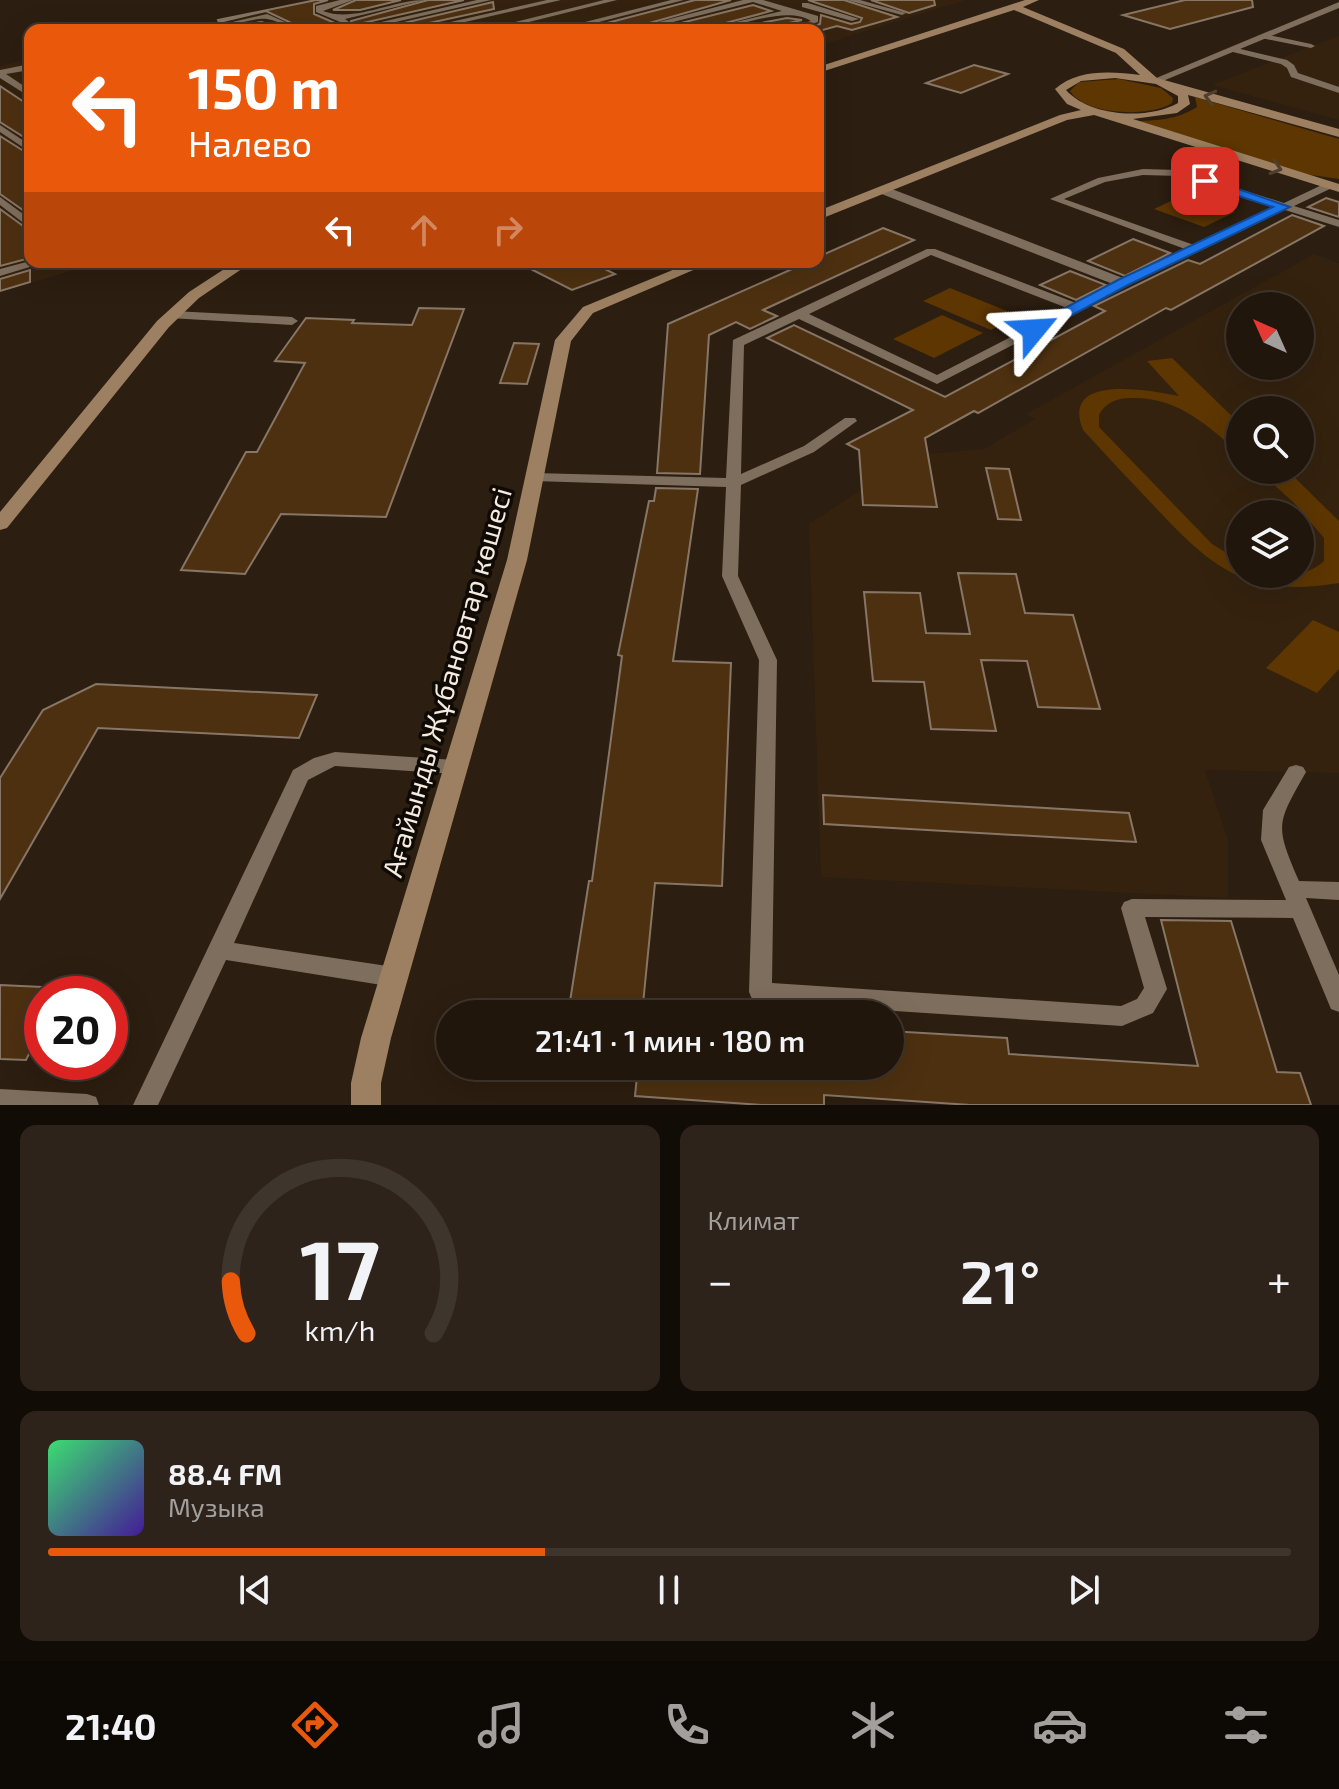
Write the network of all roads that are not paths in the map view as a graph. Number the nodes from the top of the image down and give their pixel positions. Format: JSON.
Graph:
{"nodes":[{"id":1,"x":349,"y":0,"type":"edge"},
{"id":2,"x":421,"y":0,"type":"edge"},
{"id":3,"x":487,"y":0,"type":"edge"},
{"id":4,"x":557,"y":0,"type":"edge"},
{"id":5,"x":613,"y":0,"type":"edge"},
{"id":6,"x":680,"y":0,"type":"edge"},
{"id":7,"x":753,"y":0,"type":"edge"},
{"id":8,"x":788,"y":0,"type":"edge"},
{"id":9,"x":851,"y":0,"type":"edge"},
{"id":10,"x":922,"y":0,"type":"edge"},
{"id":11,"x":996,"y":0,"type":"edge"},
{"id":12,"x":1034,"y":0,"type":"edge"},
{"id":13,"x":936,"y":3,"type":"dead end"},
{"id":14,"x":1339,"y":5,"type":"edge"},
{"id":15,"x":1016,"y":6,"type":"junction"},
{"id":16,"x":791,"y":10,"type":"junction"},
{"id":17,"x":902,"y":13,"type":"dead end"},
{"id":18,"x":337,"y":19,"type":"junction"},
{"id":19,"x":855,"y":19,"type":"dead end"},
{"id":20,"x":237,"y":24,"type":"edge"},
{"id":21,"x":285,"y":24,"type":"edge"},
{"id":22,"x":350,"y":24,"type":"edge"},
{"id":23,"x":384,"y":24,"type":"edge"},
{"id":24,"x":447,"y":24,"type":"edge"},
{"id":25,"x":512,"y":24,"type":"edge"},
{"id":26,"x":582,"y":24,"type":"edge"},
{"id":27,"x":656,"y":24,"type":"edge"},
{"id":28,"x":732,"y":24,"type":"edge"},
{"id":29,"x":806,"y":24,"type":"edge"},
{"id":30,"x":1264,"y":36,"type":"junction"},
{"id":31,"x":1311,"y":46,"type":"dead end"},
{"id":32,"x":1232,"y":49,"type":"junction"},
{"id":33,"x":1128,"y":56,"type":"junction"},
{"id":34,"x":24,"y":68,"type":"edge"},
{"id":35,"x":824,"y":68,"type":"edge"},
{"id":36,"x":0,"y":74,"type":"edge"},
{"id":37,"x":1089,"y":76,"type":"junction"},
{"id":38,"x":1154,"y":81,"type":"junction"},
{"id":39,"x":1170,"y":87,"type":"junction"},
{"id":40,"x":24,"y":90,"type":"edge"},
{"id":41,"x":1339,"y":90,"type":"edge"},
{"id":42,"x":1071,"y":102,"type":"junction"},
{"id":43,"x":1095,"y":111,"type":"junction"},
{"id":44,"x":1064,"y":117,"type":"junction"},
{"id":45,"x":0,"y":128,"type":"edge"},
{"id":46,"x":1339,"y":133,"type":"edge"},
{"id":47,"x":24,"y":145,"type":"edge"},
{"id":48,"x":1334,"y":186,"type":"edge"},
{"id":49,"x":884,"y":190,"type":"junction"},
{"id":50,"x":0,"y":200,"type":"edge"},
{"id":51,"x":1284,"y":207,"type":"junction"},
{"id":52,"x":824,"y":214,"type":"edge"},
{"id":53,"x":24,"y":220,"type":"edge"},
{"id":54,"x":1339,"y":224,"type":"edge"},
{"id":55,"x":1194,"y":249,"type":"junction"},
{"id":56,"x":24,"y":266,"type":"edge"},
{"id":57,"x":236,"y":268,"type":"edge"},
{"id":58,"x":690,"y":268,"type":"edge"},
{"id":59,"x":0,"y":273,"type":"edge"},
{"id":60,"x":1123,"y":283,"type":"junction"},
{"id":61,"x":1077,"y":308,"type":"junction"},
{"id":62,"x":799,"y":314,"type":"junction"},
{"id":63,"x":173,"y":315,"type":"junction"},
{"id":64,"x":292,"y":321,"type":"dead end"},
{"id":65,"x":850,"y":421,"type":"dead end"},
{"id":66,"x":534,"y":477,"type":"junction"},
{"id":67,"x":733,"y":483,"type":"junction"},
{"id":68,"x":0,"y":524,"type":"edge"},
{"id":69,"x":455,"y":767,"type":"junction"},
{"id":70,"x":1296,"y":772,"type":"dead end"},
{"id":71,"x":1339,"y":891,"type":"edge"},
{"id":72,"x":1296,"y":899,"type":"junction"},
{"id":73,"x":220,"y":950,"type":"junction"},
{"id":74,"x":394,"y":977,"type":"junction"},
{"id":75,"x":1339,"y":1002,"type":"edge"},
{"id":76,"x":0,"y":1100,"type":"edge"},
{"id":77,"x":87,"y":1105,"type":"edge"},
{"id":78,"x":145,"y":1105,"type":"edge"},
{"id":79,"x":366,"y":1105,"type":"edge"}],
"edges":[{"from":1,"to":18,"type":"lane"},
{"from":2,"to":18,"type":"lane"},
{"from":3,"to":23,"type":"lane"},
{"from":4,"to":24,"type":"lane"},
{"from":5,"to":25,"type":"lane"},
{"from":6,"to":26,"type":"lane"},
{"from":7,"to":16,"type":"lane"},
{"from":7,"to":27,"type":"lane"},
{"from":8,"to":19,"type":"lane"},
{"from":9,"to":17,"type":"lane"},
{"from":10,"to":13,"type":"lane"},
{"from":11,"to":15,"type":"street"},
{"from":12,"to":15,"type":"street"},
{"from":14,"to":30,"type":"street"},
{"from":15,"to":33,"type":"street"},
{"from":15,"to":35,"type":"street"},
{"from":16,"to":28,"type":"lane"},
{"from":16,"to":29,"type":"lane"},
{"from":18,"to":22,"type":"lane"},
{"from":20,"to":21,"type":"lane"},
{"from":30,"to":31,"type":"lane"},
{"from":30,"to":32,"type":"street"},
{"from":32,"to":38,"type":"street"},
{"from":32,"to":41,"type":"lane"},
{"from":33,"to":37,"type":"street"},
{"from":33,"to":38,"type":"street"},
{"from":34,"to":36,"type":"lane"},
{"from":36,"to":40,"type":"lane"},
{"from":37,"to":38,"type":"street"},
{"from":37,"to":42,"type":"street"},
{"from":38,"to":39,"type":"street"},
{"from":39,"to":43,"type":"street"},
{"from":46,"to":39,"type":"street","one_way":true},
{"from":42,"to":43,"type":"street"},
{"from":42,"to":44,"type":"street"},
{"from":43,"to":44,"type":"street"},
{"from":43,"to":48,"type":"street","one_way":true},
{"from":44,"to":49,"type":"street"},
{"from":45,"to":47,"type":"lane"},
{"from":48,"to":51,"type":"lane"},
{"from":49,"to":52,"type":"street"},
{"from":49,"to":60,"type":"street"},
{"from":50,"to":53,"type":"lane"},
{"from":51,"to":54,"type":"lane"},
{"from":51,"to":55,"type":"lane"},
{"from":51,"to":55,"type":"lane"},
{"from":55,"to":60,"type":"lane"},
{"from":56,"to":59,"type":"lane"},
{"from":57,"to":63,"type":"street"},
{"from":58,"to":66,"type":"street","name":"Ағайынды Жұбановтар көшесі"},
{"from":60,"to":61,"type":"lane"},
{"from":61,"to":62,"type":"lane"},
{"from":61,"to":62,"type":"lane"},
{"from":62,"to":67,"type":"lane"},
{"from":63,"to":64,"type":"lane"},
{"from":63,"to":68,"type":"street"},
{"from":65,"to":67,"type":"lane"},
{"from":66,"to":67,"type":"lane"},
{"from":66,"to":69,"type":"street","name":"Ағайынды Жұбановтар көшесі"},
{"from":67,"to":72,"type":"lane"},
{"from":69,"to":73,"type":"lane"},
{"from":69,"to":74,"type":"street","name":"Ағайынды Жұбановтар көшесі"},
{"from":70,"to":72,"type":"lane"},
{"from":71,"to":72,"type":"lane"},
{"from":72,"to":75,"type":"lane"},
{"from":73,"to":74,"type":"lane"},
{"from":73,"to":78,"type":"lane"},
{"from":74,"to":79,"type":"street","name":"Ағайынды Жұбановтар көшесі"},
{"from":76,"to":77,"type":"lane"}]}
